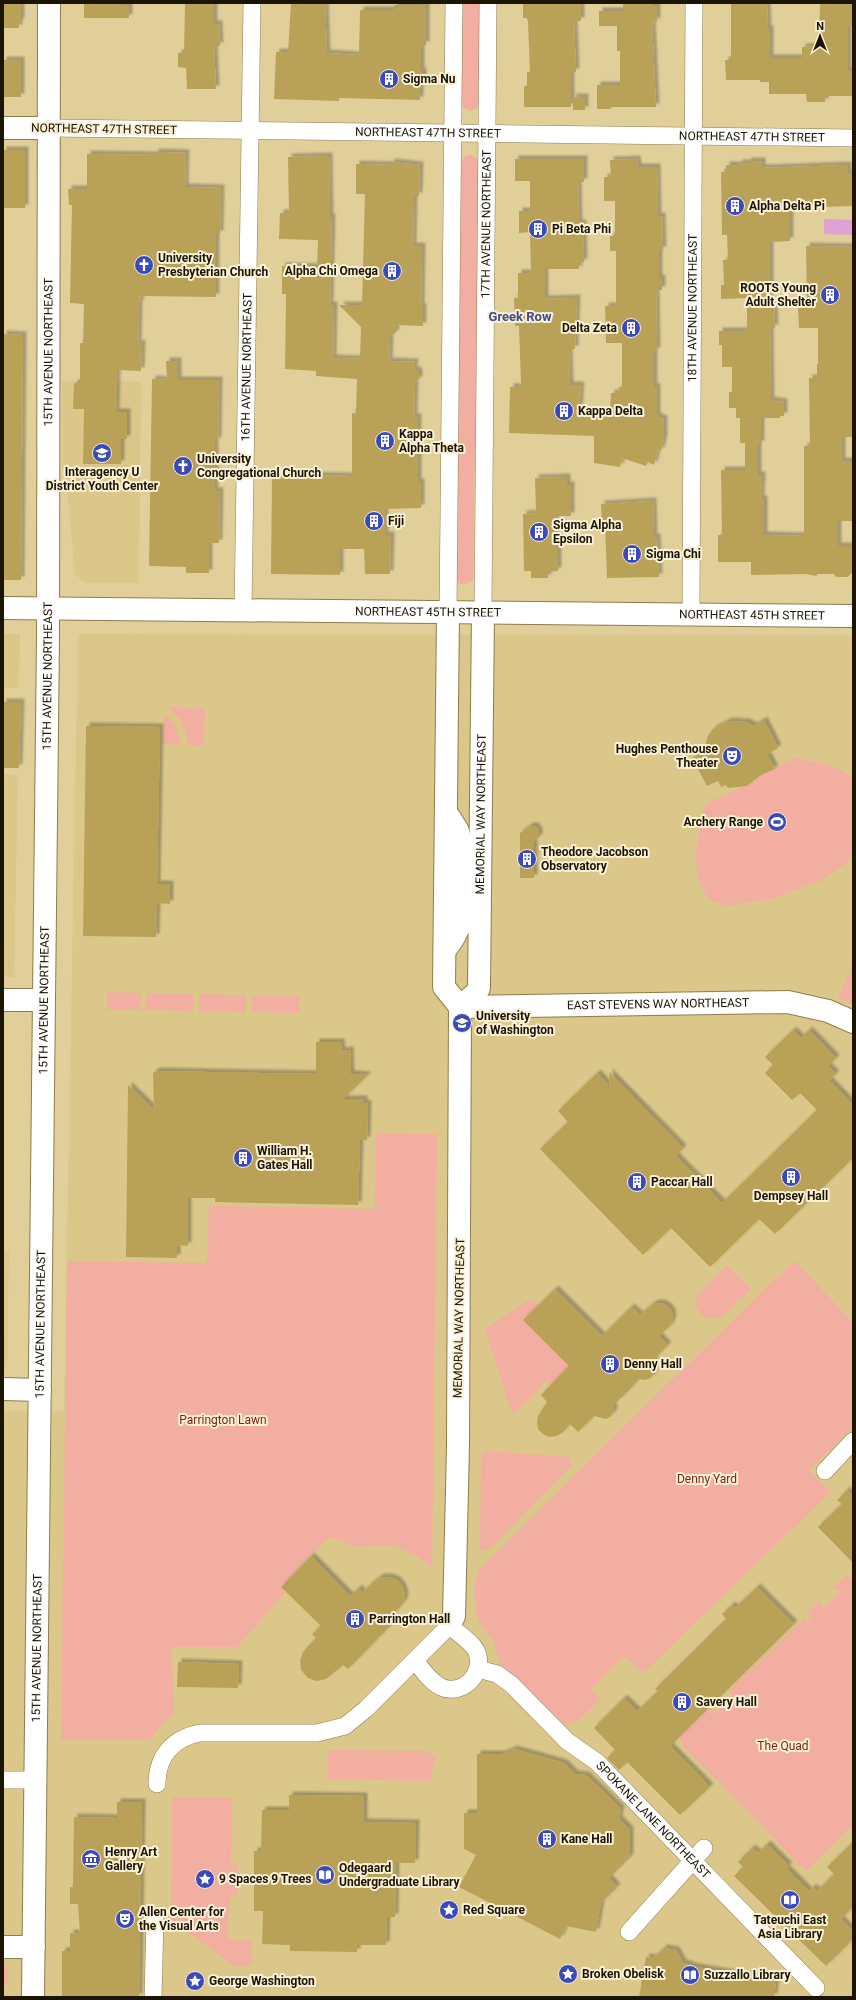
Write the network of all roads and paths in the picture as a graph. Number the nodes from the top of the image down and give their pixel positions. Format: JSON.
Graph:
{"nodes":[{"id":1,"x":49,"y":3,"type":"edge"},
{"id":2,"x":252,"y":3,"type":"edge"},
{"id":3,"x":454,"y":3,"type":"edge"},
{"id":4,"x":488,"y":3,"type":"edge"},
{"id":5,"x":694,"y":3,"type":"edge"},
{"id":6,"x":3,"y":128,"type":"edge"},
{"id":7,"x":49,"y":128,"type":"junction"},
{"id":8,"x":250,"y":131,"type":"junction"},
{"id":9,"x":453,"y":134,"type":"junction"},
{"id":10,"x":487,"y":134,"type":"junction"},
{"id":11,"x":693,"y":136,"type":"junction"},
{"id":12,"x":853,"y":138,"type":"edge"},
{"id":13,"x":3,"y":608,"type":"edge"},
{"id":14,"x":48,"y":609,"type":"junction"},
{"id":15,"x":243,"y":611,"type":"junction"},
{"id":16,"x":448,"y":613,"type":"junction"},
{"id":17,"x":482,"y":613,"type":"junction"},
{"id":18,"x":691,"y":613,"type":"junction"},
{"id":19,"x":853,"y":616,"type":"edge"},
{"id":20,"x":447,"y":733,"type":"junction"},
{"id":21,"x":482,"y":733,"type":"junction"},
{"id":22,"x":3,"y":1000,"type":"edge"},
{"id":23,"x":44,"y":1000,"type":"junction"},
{"id":24,"x":460,"y":1007,"type":"junction"},
{"id":25,"x":853,"y":1022,"type":"edge"},
{"id":26,"x":3,"y":1389,"type":"edge"},
{"id":27,"x":40,"y":1390,"type":"junction"},
{"id":28,"x":853,"y":1440,"type":"edge"},
{"id":29,"x":825,"y":1471,"type":"dead end"},
{"id":30,"x":449,"y":1626,"type":"junction"},
{"id":31,"x":415,"y":1660,"type":"junction"},
{"id":32,"x":478,"y":1669,"type":"junction"},
{"id":33,"x":3,"y":1780,"type":"edge"},
{"id":34,"x":36,"y":1780,"type":"junction"},
{"id":35,"x":157,"y":1784,"type":"dead end"},
{"id":36,"x":704,"y":1848,"type":"dead end"},
{"id":37,"x":691,"y":1860,"type":"junction"},
{"id":38,"x":155,"y":1920,"type":"dead end"},
{"id":39,"x":629,"y":1932,"type":"dead end"},
{"id":40,"x":3,"y":1947,"type":"edge"},
{"id":41,"x":34,"y":1947,"type":"junction"},
{"id":42,"x":816,"y":1988,"type":"dead end"},
{"id":43,"x":33,"y":1997,"type":"edge"},
{"id":44,"x":153,"y":1997,"type":"edge"}],
"edges":[{"from":1,"to":7,"type":"main road","name":"15TH AVENUE NORTHEAST"},
{"from":2,"to":8,"type":"street","name":"16TH AVENUE NORTHEAST"},
{"from":3,"to":9,"type":"street"},
{"from":4,"to":10,"type":"street","name":"17TH AVENUE NORTHEAST"},
{"from":5,"to":11,"type":"street","name":"18TH AVENUE NORTHEAST"},
{"from":6,"to":7,"type":"main road","name":"NORTHEAST 47TH STREET"},
{"from":7,"to":8,"type":"street","name":"NORTHEAST 47TH STREET"},
{"from":7,"to":14,"type":"main road","name":"15TH AVENUE NORTHEAST"},
{"from":8,"to":9,"type":"street","name":"NORTHEAST 47TH STREET"},
{"from":8,"to":15,"type":"street","name":"16TH AVENUE NORTHEAST"},
{"from":9,"to":10,"type":"street","name":"NORTHEAST 47TH STREET"},
{"from":9,"to":16,"type":"street"},
{"from":10,"to":11,"type":"street","name":"NORTHEAST 47TH STREET"},
{"from":10,"to":17,"type":"street","name":"17TH AVENUE NORTHEAST"},
{"from":11,"to":12,"type":"street","name":"NORTHEAST 47TH STREET"},
{"from":11,"to":18,"type":"street","name":"18TH AVENUE NORTHEAST"},
{"from":13,"to":14,"type":"main road","name":"NORTHEAST 45TH STREET"},
{"from":14,"to":15,"type":"main road","name":"NORTHEAST 45TH STREET"},
{"from":14,"to":23,"type":"main road","name":"15TH AVENUE NORTHEAST"},
{"from":15,"to":16,"type":"main road","name":"NORTHEAST 45TH STREET"},
{"from":16,"to":17,"type":"main road","name":"NORTHEAST 45TH STREET"},
{"from":16,"to":20,"type":"main road"},
{"from":17,"to":18,"type":"main road","name":"NORTHEAST 45TH STREET"},
{"from":17,"to":21,"type":"main road","name":"MEMORIAL WAY NORTHEAST"},
{"from":18,"to":19,"type":"main road","name":"NORTHEAST 45TH STREET"},
{"from":20,"to":21,"type":"main road"},
{"from":20,"to":24,"type":"main road"},
{"from":21,"to":24,"type":"main road","name":"MEMORIAL WAY NORTHEAST"},
{"from":22,"to":23,"type":"main road"},
{"from":23,"to":27,"type":"main road","name":"15TH AVENUE NORTHEAST"},
{"from":24,"to":25,"type":"main road","name":"EAST STEVENS WAY NORTHEAST"},
{"from":24,"to":30,"type":"main road","name":"MEMORIAL WAY NORTHEAST"},
{"from":26,"to":27,"type":"main road"},
{"from":27,"to":34,"type":"main road","name":"15TH AVENUE NORTHEAST"},
{"from":28,"to":29,"type":"street"},
{"from":30,"to":31,"type":"street"},
{"from":30,"to":32,"type":"street"},
{"from":31,"to":32,"type":"street"},
{"from":31,"to":35,"type":"street"},
{"from":32,"to":37,"type":"street","name":"SPOKANE LANE NORTHEAST"},
{"from":33,"to":34,"type":"street"},
{"from":34,"to":41,"type":"main road","name":"15TH AVENUE NORTHEAST"},
{"from":36,"to":37,"type":"street"},
{"from":37,"to":39,"type":"street"},
{"from":37,"to":42,"type":"street","name":"SPOKANE LANE NORTHEAST"},
{"from":38,"to":44,"type":"street"},
{"from":40,"to":41,"type":"main road"},
{"from":41,"to":43,"type":"main road","name":"15TH AVENUE NORTHEAST"}]}
